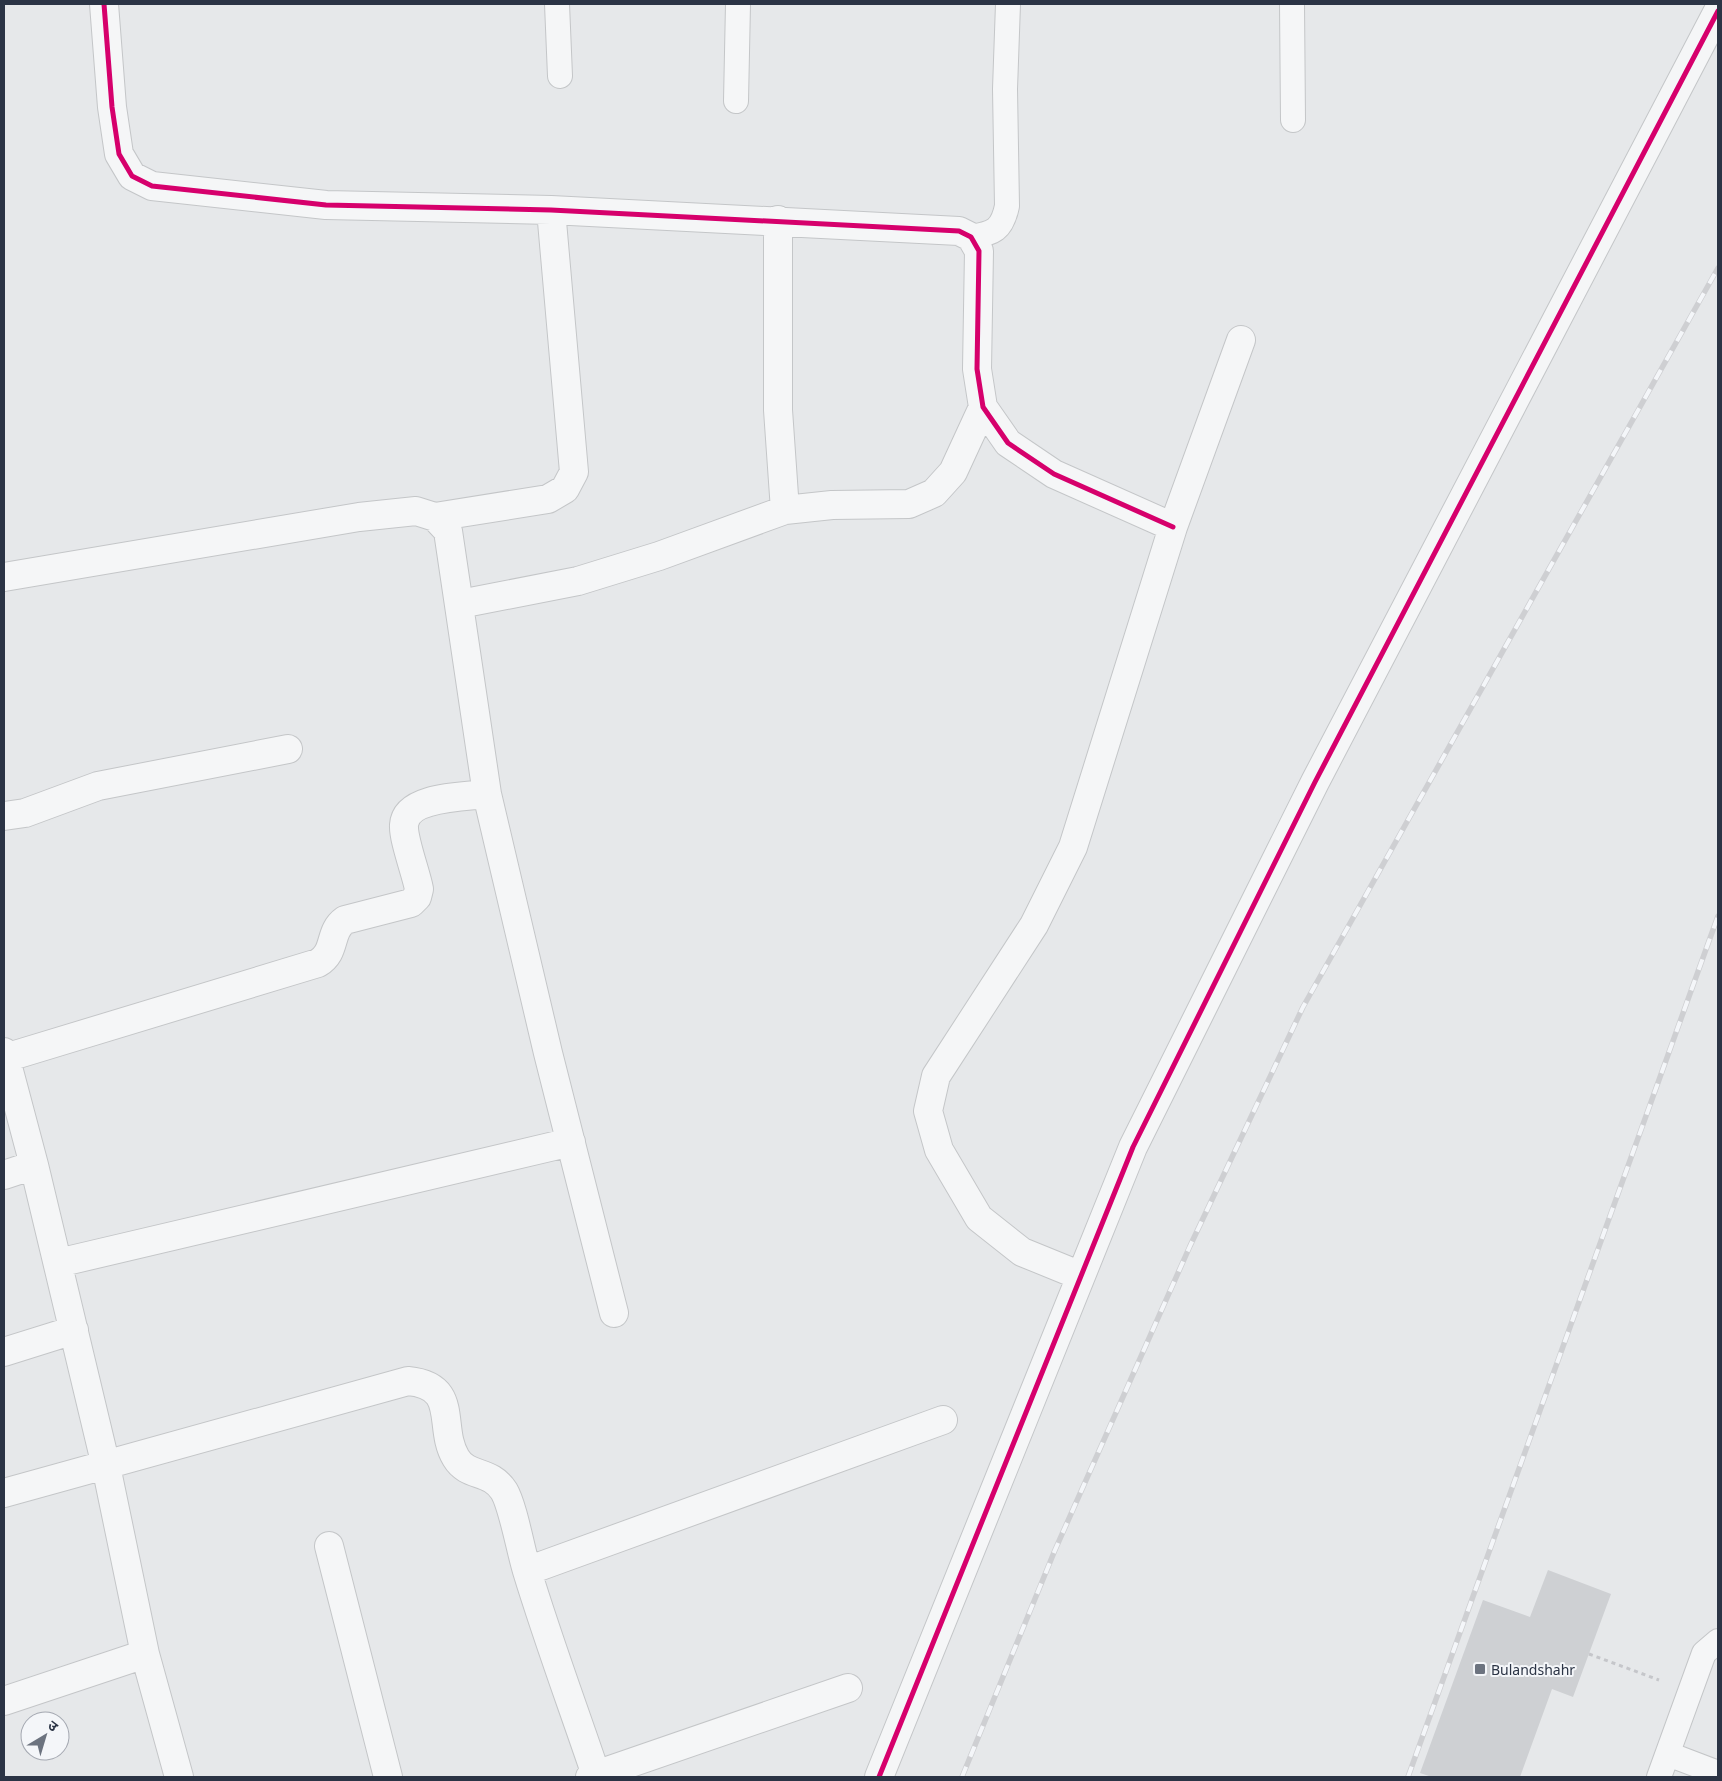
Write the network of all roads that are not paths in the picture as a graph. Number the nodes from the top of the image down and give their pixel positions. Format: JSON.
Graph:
{"nodes":[{"id":1,"x":104,"y":4,"type":"edge"},
{"id":2,"x":557,"y":4,"type":"edge"},
{"id":3,"x":738,"y":4,"type":"edge"},
{"id":4,"x":1008,"y":4,"type":"edge"},
{"id":5,"x":1292,"y":4,"type":"edge"},
{"id":6,"x":1718,"y":11,"type":"edge"},
{"id":7,"x":560,"y":76,"type":"dead end"},
{"id":8,"x":736,"y":100,"type":"dead end"},
{"id":9,"x":1293,"y":120,"type":"dead end"},
{"id":10,"x":551,"y":210,"type":"junction"},
{"id":11,"x":778,"y":220,"type":"junction"},
{"id":12,"x":971,"y":237,"type":"junction"},
{"id":13,"x":1241,"y":340,"type":"dead end"},
{"id":14,"x":984,"y":407,"type":"junction"},
{"id":15,"x":785,"y":510,"type":"junction"},
{"id":16,"x":435,"y":517,"type":"junction"},
{"id":17,"x":1173,"y":528,"type":"junction"},
{"id":18,"x":4,"y":577,"type":"edge"},
{"id":19,"x":460,"y":604,"type":"junction"},
{"id":20,"x":288,"y":749,"type":"dead end"},
{"id":21,"x":487,"y":794,"type":"junction"},
{"id":22,"x":4,"y":816,"type":"edge"},
{"id":23,"x":5,"y":1055,"type":"edge"},
{"id":24,"x":571,"y":1142,"type":"junction"},
{"id":25,"x":34,"y":1165,"type":"junction"},
{"id":26,"x":4,"y":1175,"type":"edge"},
{"id":27,"x":58,"y":1264,"type":"junction"},
{"id":28,"x":1081,"y":1276,"type":"junction"},
{"id":29,"x":614,"y":1313,"type":"dead end"},
{"id":30,"x":74,"y":1330,"type":"junction"},
{"id":31,"x":4,"y":1352,"type":"edge"},
{"id":32,"x":943,"y":1420,"type":"dead end"},
{"id":33,"x":106,"y":1466,"type":"junction"},
{"id":34,"x":4,"y":1493,"type":"edge"},
{"id":35,"x":329,"y":1546,"type":"dead end"},
{"id":36,"x":527,"y":1571,"type":"junction"},
{"id":37,"x":1718,"y":1641,"type":"edge"},
{"id":38,"x":146,"y":1654,"type":"junction"},
{"id":39,"x":848,"y":1688,"type":"dead end"},
{"id":40,"x":4,"y":1701,"type":"edge"},
{"id":41,"x":1668,"y":1754,"type":"junction"},
{"id":42,"x":1718,"y":1773,"type":"edge"},
{"id":43,"x":593,"y":1776,"type":"edge"},
{"id":44,"x":179,"y":1777,"type":"edge"},
{"id":45,"x":388,"y":1777,"type":"edge"},
{"id":46,"x":879,"y":1777,"type":"edge"},
{"id":47,"x":1659,"y":1777,"type":"edge"}],
"edges":[{"from":1,"to":10,"type":"street"},
{"from":2,"to":7,"type":"lane"},
{"from":3,"to":8,"type":"lane"},
{"from":4,"to":12,"type":"lane"},
{"from":5,"to":9,"type":"lane"},
{"from":6,"to":28,"type":"street"},
{"from":10,"to":11,"type":"street"},
{"from":10,"to":16,"type":"street"},
{"from":11,"to":12,"type":"street"},
{"from":11,"to":15,"type":"street"},
{"from":12,"to":14,"type":"street"},
{"from":13,"to":17,"type":"street"},
{"from":14,"to":15,"type":"street"},
{"from":14,"to":17,"type":"street"},
{"from":15,"to":19,"type":"street"},
{"from":16,"to":18,"type":"street"},
{"from":16,"to":19,"type":"street"},
{"from":17,"to":28,"type":"street"},
{"from":19,"to":21,"type":"street"},
{"from":20,"to":22,"type":"street"},
{"from":21,"to":23,"type":"street"},
{"from":21,"to":24,"type":"street"},
{"from":23,"to":25,"type":"street"},
{"from":24,"to":27,"type":"street"},
{"from":24,"to":29,"type":"street"},
{"from":25,"to":26,"type":"street"},
{"from":25,"to":27,"type":"street"},
{"from":27,"to":30,"type":"street"},
{"from":28,"to":46,"type":"street"},
{"from":30,"to":31,"type":"street"},
{"from":30,"to":33,"type":"street"},
{"from":32,"to":36,"type":"street"},
{"from":33,"to":34,"type":"street"},
{"from":33,"to":36,"type":"street"},
{"from":33,"to":38,"type":"street"},
{"from":35,"to":45,"type":"street"},
{"from":36,"to":43,"type":"street"},
{"from":37,"to":41,"type":"lane"},
{"from":38,"to":40,"type":"street"},
{"from":38,"to":44,"type":"street"},
{"from":39,"to":43,"type":"street"},
{"from":41,"to":42,"type":"lane"},
{"from":41,"to":47,"type":"lane"}]}
